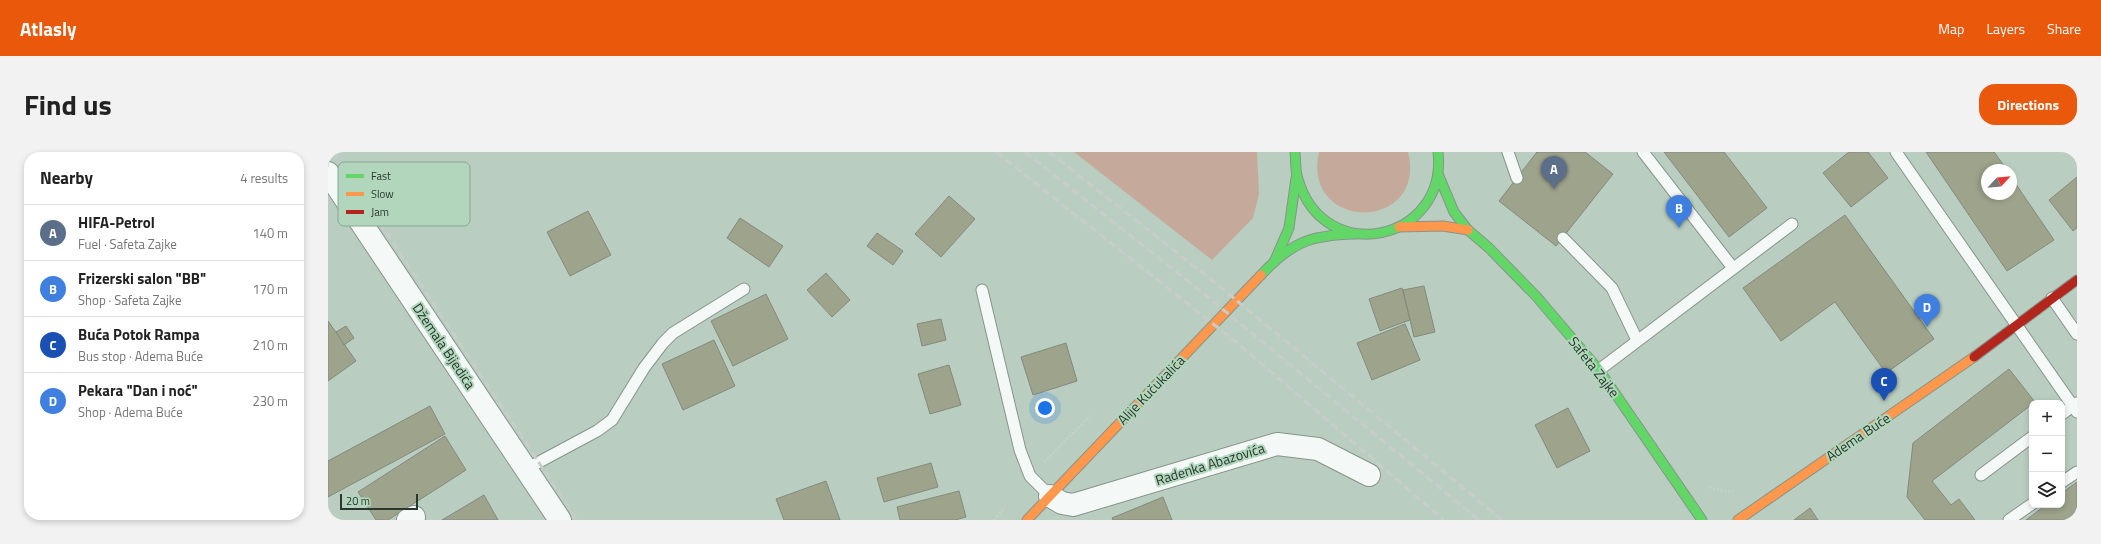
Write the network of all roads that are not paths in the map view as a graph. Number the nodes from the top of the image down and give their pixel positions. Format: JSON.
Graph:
{"nodes":[{"id":1,"x":1295,"y":152,"type":"edge"},
{"id":2,"x":1438,"y":152,"type":"edge"},
{"id":3,"x":1508,"y":152,"type":"edge"},
{"id":4,"x":1643,"y":152,"type":"edge"},
{"id":5,"x":1896,"y":152,"type":"edge"},
{"id":6,"x":328,"y":173,"type":"edge"},
{"id":7,"x":1438,"y":174,"type":"junction"},
{"id":8,"x":1296,"y":178,"type":"junction"},
{"id":9,"x":1517,"y":178,"type":"dead end"},
{"id":10,"x":338,"y":188,"type":"edge"},
{"id":11,"x":1792,"y":224,"type":"dead end"},
{"id":12,"x":363,"y":226,"type":"edge"},
{"id":13,"x":1399,"y":227,"type":"junction"},
{"id":14,"x":1468,"y":230,"type":"junction"},
{"id":15,"x":1355,"y":234,"type":"junction"},
{"id":16,"x":1563,"y":238,"type":"dead end"},
{"id":17,"x":1275,"y":260,"type":"junction"},
{"id":18,"x":1733,"y":268,"type":"junction"},
{"id":19,"x":2077,"y":280,"type":"edge"},
{"id":20,"x":744,"y":289,"type":"dead end"},
{"id":21,"x":982,"y":290,"type":"dead end"},
{"id":22,"x":2052,"y":298,"type":"junction"},
{"id":23,"x":2017,"y":326,"type":"junction"},
{"id":24,"x":2077,"y":334,"type":"edge"},
{"id":25,"x":1637,"y":340,"type":"junction"},
{"id":26,"x":1599,"y":370,"type":"junction"},
{"id":27,"x":2076,"y":407,"type":"edge"},
{"id":28,"x":2065,"y":412,"type":"edge"},
{"id":29,"x":2029,"y":439,"type":"edge"},
{"id":30,"x":526,"y":469,"type":"junction"},
{"id":31,"x":2077,"y":472,"type":"edge"},
{"id":32,"x":1369,"y":475,"type":"dead end"},
{"id":33,"x":1981,"y":475,"type":"dead end"},
{"id":34,"x":2065,"y":480,"type":"edge"},
{"id":35,"x":1050,"y":496,"type":"junction"},
{"id":36,"x":2029,"y":506,"type":"edge"},
{"id":37,"x":560,"y":520,"type":"edge"},
{"id":38,"x":1027,"y":520,"type":"edge"},
{"id":39,"x":1702,"y":520,"type":"edge"},
{"id":40,"x":1738,"y":520,"type":"edge"},
{"id":41,"x":2009,"y":520,"type":"edge"}],
"edges":[{"from":1,"to":8,"type":"main road"},
{"from":2,"to":7,"type":"main road"},
{"from":3,"to":9,"type":"lane"},
{"from":4,"to":18,"type":"lane"},
{"from":5,"to":23,"type":"lane"},
{"from":6,"to":10,"type":"street","name":"Džemala Bijedića"},
{"from":7,"to":13,"type":"main road"},
{"from":7,"to":14,"type":"main road","name":"Safeta Zajke"},
{"from":8,"to":15,"type":"main road"},
{"from":8,"to":17,"type":"main road","name":"Alije Kučukalića"},
{"from":11,"to":18,"type":"lane"},
{"from":12,"to":30,"type":"street","name":"Džemala Bijedića"},
{"from":13,"to":14,"type":"main road"},
{"from":13,"to":15,"type":"main road"},
{"from":14,"to":26,"type":"main road","name":"Safeta Zajke"},
{"from":15,"to":17,"type":"main road","name":"Alije Kučukalića"},
{"from":16,"to":25,"type":"lane"},
{"from":17,"to":35,"type":"main road","name":"Alije Kučukalića"},
{"from":18,"to":25,"type":"lane"},
{"from":19,"to":22,"type":"main road","name":"Adema Buće"},
{"from":20,"to":30,"type":"lane"},
{"from":21,"to":35,"type":"lane"},
{"from":22,"to":23,"type":"main road","name":"Adema Buće"},
{"from":22,"to":24,"type":"lane"},
{"from":23,"to":27,"type":"lane"},
{"from":23,"to":40,"type":"main road","name":"Adema Buće"},
{"from":25,"to":26,"type":"lane"},
{"from":26,"to":39,"type":"main road","name":"Safeta Zajke"},
{"from":27,"to":28,"type":"lane"},
{"from":29,"to":33,"type":"lane"},
{"from":30,"to":37,"type":"street","name":"Džemala Bijedića"},
{"from":31,"to":34,"type":"lane"},
{"from":32,"to":35,"type":"street","name":"Radenka Abazovića"},
{"from":35,"to":38,"type":"main road","name":"Alije Kučukalića"},
{"from":36,"to":41,"type":"lane"}]}
